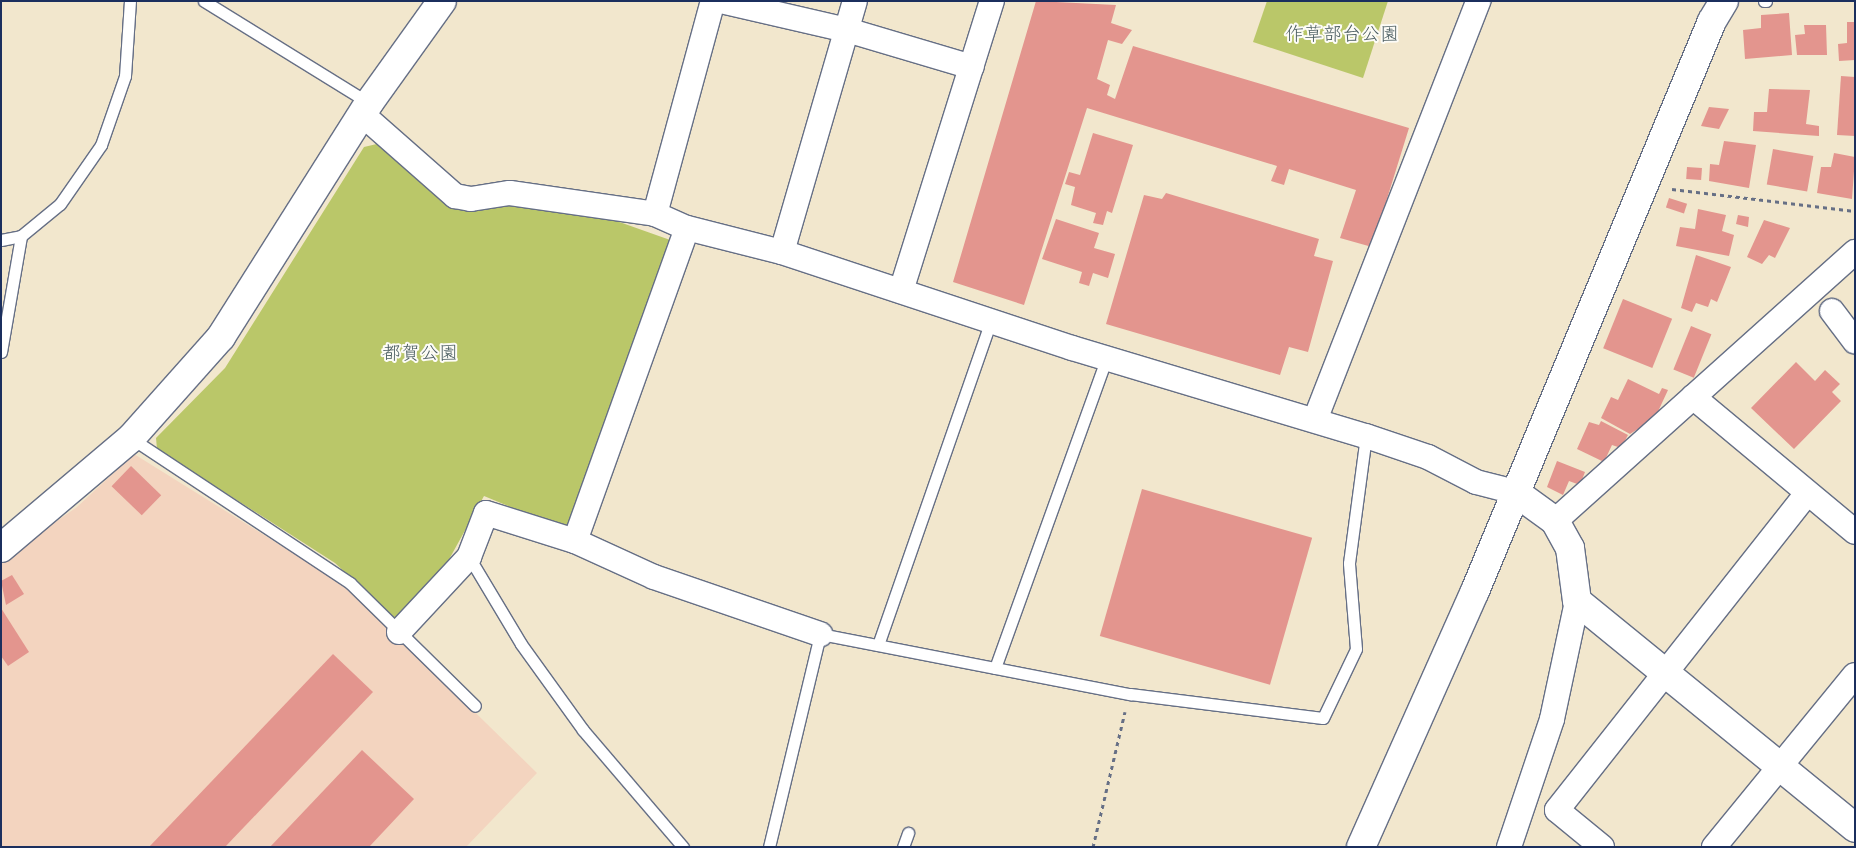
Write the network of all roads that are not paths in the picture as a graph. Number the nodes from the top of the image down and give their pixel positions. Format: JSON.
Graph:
{"nodes":[{"id":1,"x":130,"y":1,"type":"edge"},
{"id":2,"x":204,"y":1,"type":"edge"},
{"id":3,"x":442,"y":1,"type":"edge"},
{"id":4,"x":714,"y":1,"type":"edge"},
{"id":5,"x":721,"y":1,"type":"edge"},
{"id":6,"x":855,"y":1,"type":"edge"},
{"id":7,"x":992,"y":1,"type":"edge"},
{"id":8,"x":1478,"y":1,"type":"edge"},
{"id":9,"x":1724,"y":1,"type":"edge"},
{"id":10,"x":846,"y":30,"type":"junction"},
{"id":11,"x":972,"y":67,"type":"junction"},
{"id":12,"x":366,"y":109,"type":"junction"},
{"id":13,"x":655,"y":214,"type":"junction"},
{"id":14,"x":687,"y":228,"type":"junction"},
{"id":15,"x":20,"y":236,"type":"junction"},
{"id":16,"x":1,"y":240,"type":"edge"},
{"id":17,"x":782,"y":252,"type":"junction"},
{"id":18,"x":1855,"y":252,"type":"edge"},
{"id":19,"x":901,"y":291,"type":"junction"},
{"id":20,"x":1832,"y":311,"type":"dead end"},
{"id":21,"x":991,"y":321,"type":"junction"},
{"id":22,"x":1855,"y":341,"type":"edge"},
{"id":23,"x":1,"y":352,"type":"edge"},
{"id":24,"x":1106,"y":359,"type":"junction"},
{"id":25,"x":1693,"y":397,"type":"junction"},
{"id":26,"x":1315,"y":420,"type":"junction"},
{"id":27,"x":1366,"y":436,"type":"junction"},
{"id":28,"x":131,"y":438,"type":"junction"},
{"id":29,"x":1515,"y":492,"type":"junction"},
{"id":30,"x":1807,"y":494,"type":"junction"},
{"id":31,"x":1555,"y":521,"type":"junction"},
{"id":32,"x":1855,"y":532,"type":"edge"},
{"id":33,"x":575,"y":541,"type":"junction"},
{"id":34,"x":1,"y":548,"type":"edge"},
{"id":35,"x":469,"y":557,"type":"junction"},
{"id":36,"x":1577,"y":601,"type":"junction"},
{"id":37,"x":399,"y":632,"type":"junction"},
{"id":38,"x":820,"y":634,"type":"junction"},
{"id":39,"x":878,"y":645,"type":"junction"},
{"id":40,"x":995,"y":668,"type":"junction"},
{"id":41,"x":1665,"y":670,"type":"junction"},
{"id":42,"x":1855,"y":675,"type":"edge"},
{"id":43,"x":476,"y":706,"type":"dead end"},
{"id":44,"x":1780,"y":765,"type":"junction"},
{"id":45,"x":1855,"y":828,"type":"edge"},
{"id":46,"x":908,"y":833,"type":"dead end"},
{"id":47,"x":682,"y":847,"type":"edge"},
{"id":48,"x":769,"y":847,"type":"edge"},
{"id":49,"x":903,"y":847,"type":"edge"},
{"id":50,"x":1361,"y":847,"type":"edge"},
{"id":51,"x":1509,"y":847,"type":"edge"},
{"id":52,"x":1602,"y":847,"type":"edge"},
{"id":53,"x":1714,"y":847,"type":"edge"}],
"edges":[{"from":1,"to":15,"type":"lane"},
{"from":2,"to":12,"type":"lane"},
{"from":3,"to":12,"type":"street"},
{"from":4,"to":13,"type":"street"},
{"from":5,"to":10,"type":"street"},
{"from":6,"to":10,"type":"street"},
{"from":7,"to":11,"type":"street"},
{"from":8,"to":26,"type":"street"},
{"from":9,"to":29,"type":"street"},
{"from":10,"to":11,"type":"street"},
{"from":10,"to":17,"type":"street"},
{"from":11,"to":19,"type":"street"},
{"from":12,"to":13,"type":"street"},
{"from":12,"to":28,"type":"street"},
{"from":13,"to":14,"type":"street"},
{"from":14,"to":17,"type":"street"},
{"from":14,"to":33,"type":"street"},
{"from":15,"to":16,"type":"lane"},
{"from":15,"to":23,"type":"lane"},
{"from":17,"to":19,"type":"street"},
{"from":18,"to":25,"type":"street"},
{"from":19,"to":21,"type":"street"},
{"from":20,"to":22,"type":"street"},
{"from":21,"to":24,"type":"street"},
{"from":21,"to":39,"type":"lane"},
{"from":24,"to":26,"type":"street"},
{"from":24,"to":40,"type":"lane"},
{"from":25,"to":30,"type":"street"},
{"from":25,"to":31,"type":"street"},
{"from":26,"to":27,"type":"street"},
{"from":27,"to":29,"type":"street"},
{"from":27,"to":40,"type":"lane"},
{"from":28,"to":34,"type":"street"},
{"from":28,"to":37,"type":"lane"},
{"from":29,"to":31,"type":"street"},
{"from":29,"to":50,"type":"street"},
{"from":30,"to":32,"type":"street"},
{"from":30,"to":41,"type":"street"},
{"from":31,"to":36,"type":"street"},
{"from":33,"to":35,"type":"street"},
{"from":33,"to":38,"type":"street"},
{"from":35,"to":37,"type":"street"},
{"from":35,"to":47,"type":"lane"},
{"from":36,"to":41,"type":"street"},
{"from":36,"to":51,"type":"street"},
{"from":37,"to":43,"type":"lane"},
{"from":38,"to":39,"type":"lane"},
{"from":38,"to":48,"type":"lane"},
{"from":39,"to":40,"type":"lane"},
{"from":41,"to":44,"type":"street"},
{"from":41,"to":52,"type":"street"},
{"from":42,"to":44,"type":"street"},
{"from":44,"to":45,"type":"street"},
{"from":44,"to":53,"type":"street"},
{"from":46,"to":49,"type":"lane"}]}
